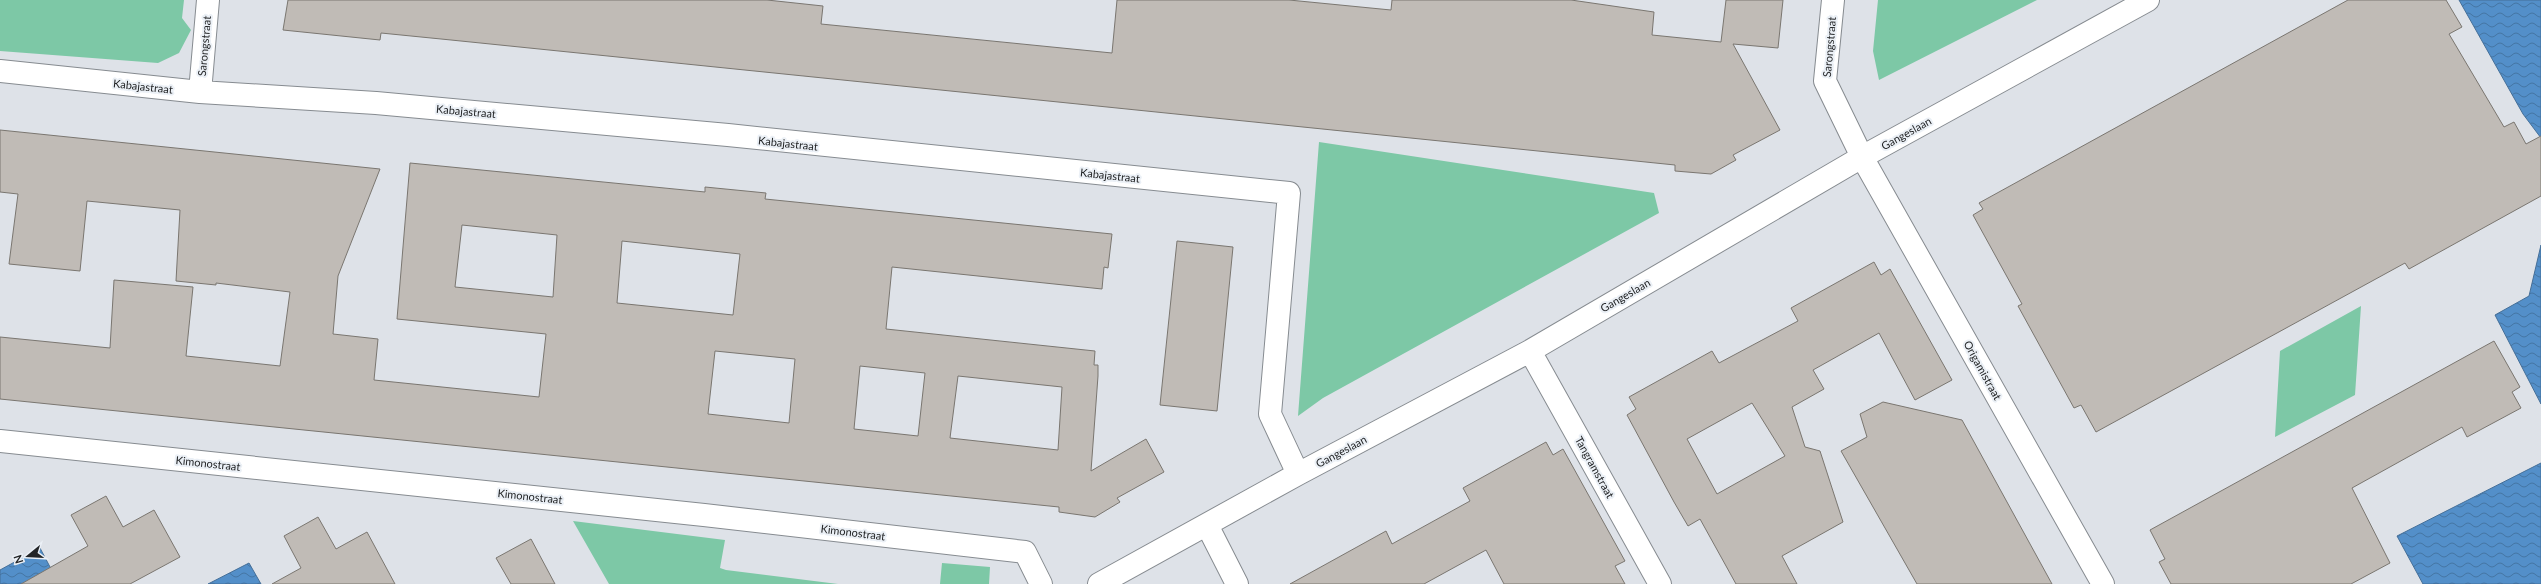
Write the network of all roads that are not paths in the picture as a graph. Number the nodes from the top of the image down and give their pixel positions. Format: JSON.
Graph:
{"nodes":[{"id":1,"x":208,"y":0,"type":"edge"},
{"id":2,"x":1833,"y":0,"type":"edge"},
{"id":3,"x":2148,"y":0,"type":"edge"},
{"id":4,"x":0,"y":71,"type":"edge"},
{"id":5,"x":200,"y":92,"type":"junction"},
{"id":6,"x":1862,"y":157,"type":"junction"},
{"id":7,"x":1530,"y":351,"type":"junction"},
{"id":8,"x":0,"y":441,"type":"edge"},
{"id":9,"x":1298,"y":474,"type":"junction"},
{"id":10,"x":1208,"y":526,"type":"junction"},
{"id":11,"x":1041,"y":584,"type":"edge"},
{"id":12,"x":1099,"y":584,"type":"edge"},
{"id":13,"x":1237,"y":584,"type":"edge"},
{"id":14,"x":1660,"y":584,"type":"edge"},
{"id":15,"x":2102,"y":584,"type":"edge"}],
"edges":[{"from":1,"to":5,"type":"street","name":"Sarongstraat"},
{"from":2,"to":6,"type":"street","name":"Sarongstraat"},
{"from":3,"to":6,"type":"street","name":"Gangeslaan"},
{"from":4,"to":5,"type":"street","name":"Kabajastraat"},
{"from":5,"to":9,"type":"street","name":"Kabajastraat"},
{"from":6,"to":7,"type":"street","name":"Gangeslaan"},
{"from":6,"to":15,"type":"street","name":"Origamistraat"},
{"from":7,"to":9,"type":"street","name":"Gangeslaan"},
{"from":7,"to":14,"type":"street","name":"Tangramstraat"},
{"from":8,"to":11,"type":"street","name":"Kimonostraat"},
{"from":9,"to":10,"type":"street","name":"Gangeslaan"},
{"from":10,"to":12,"type":"street","name":"Gangeslaan"},
{"from":10,"to":13,"type":"street"}]}
